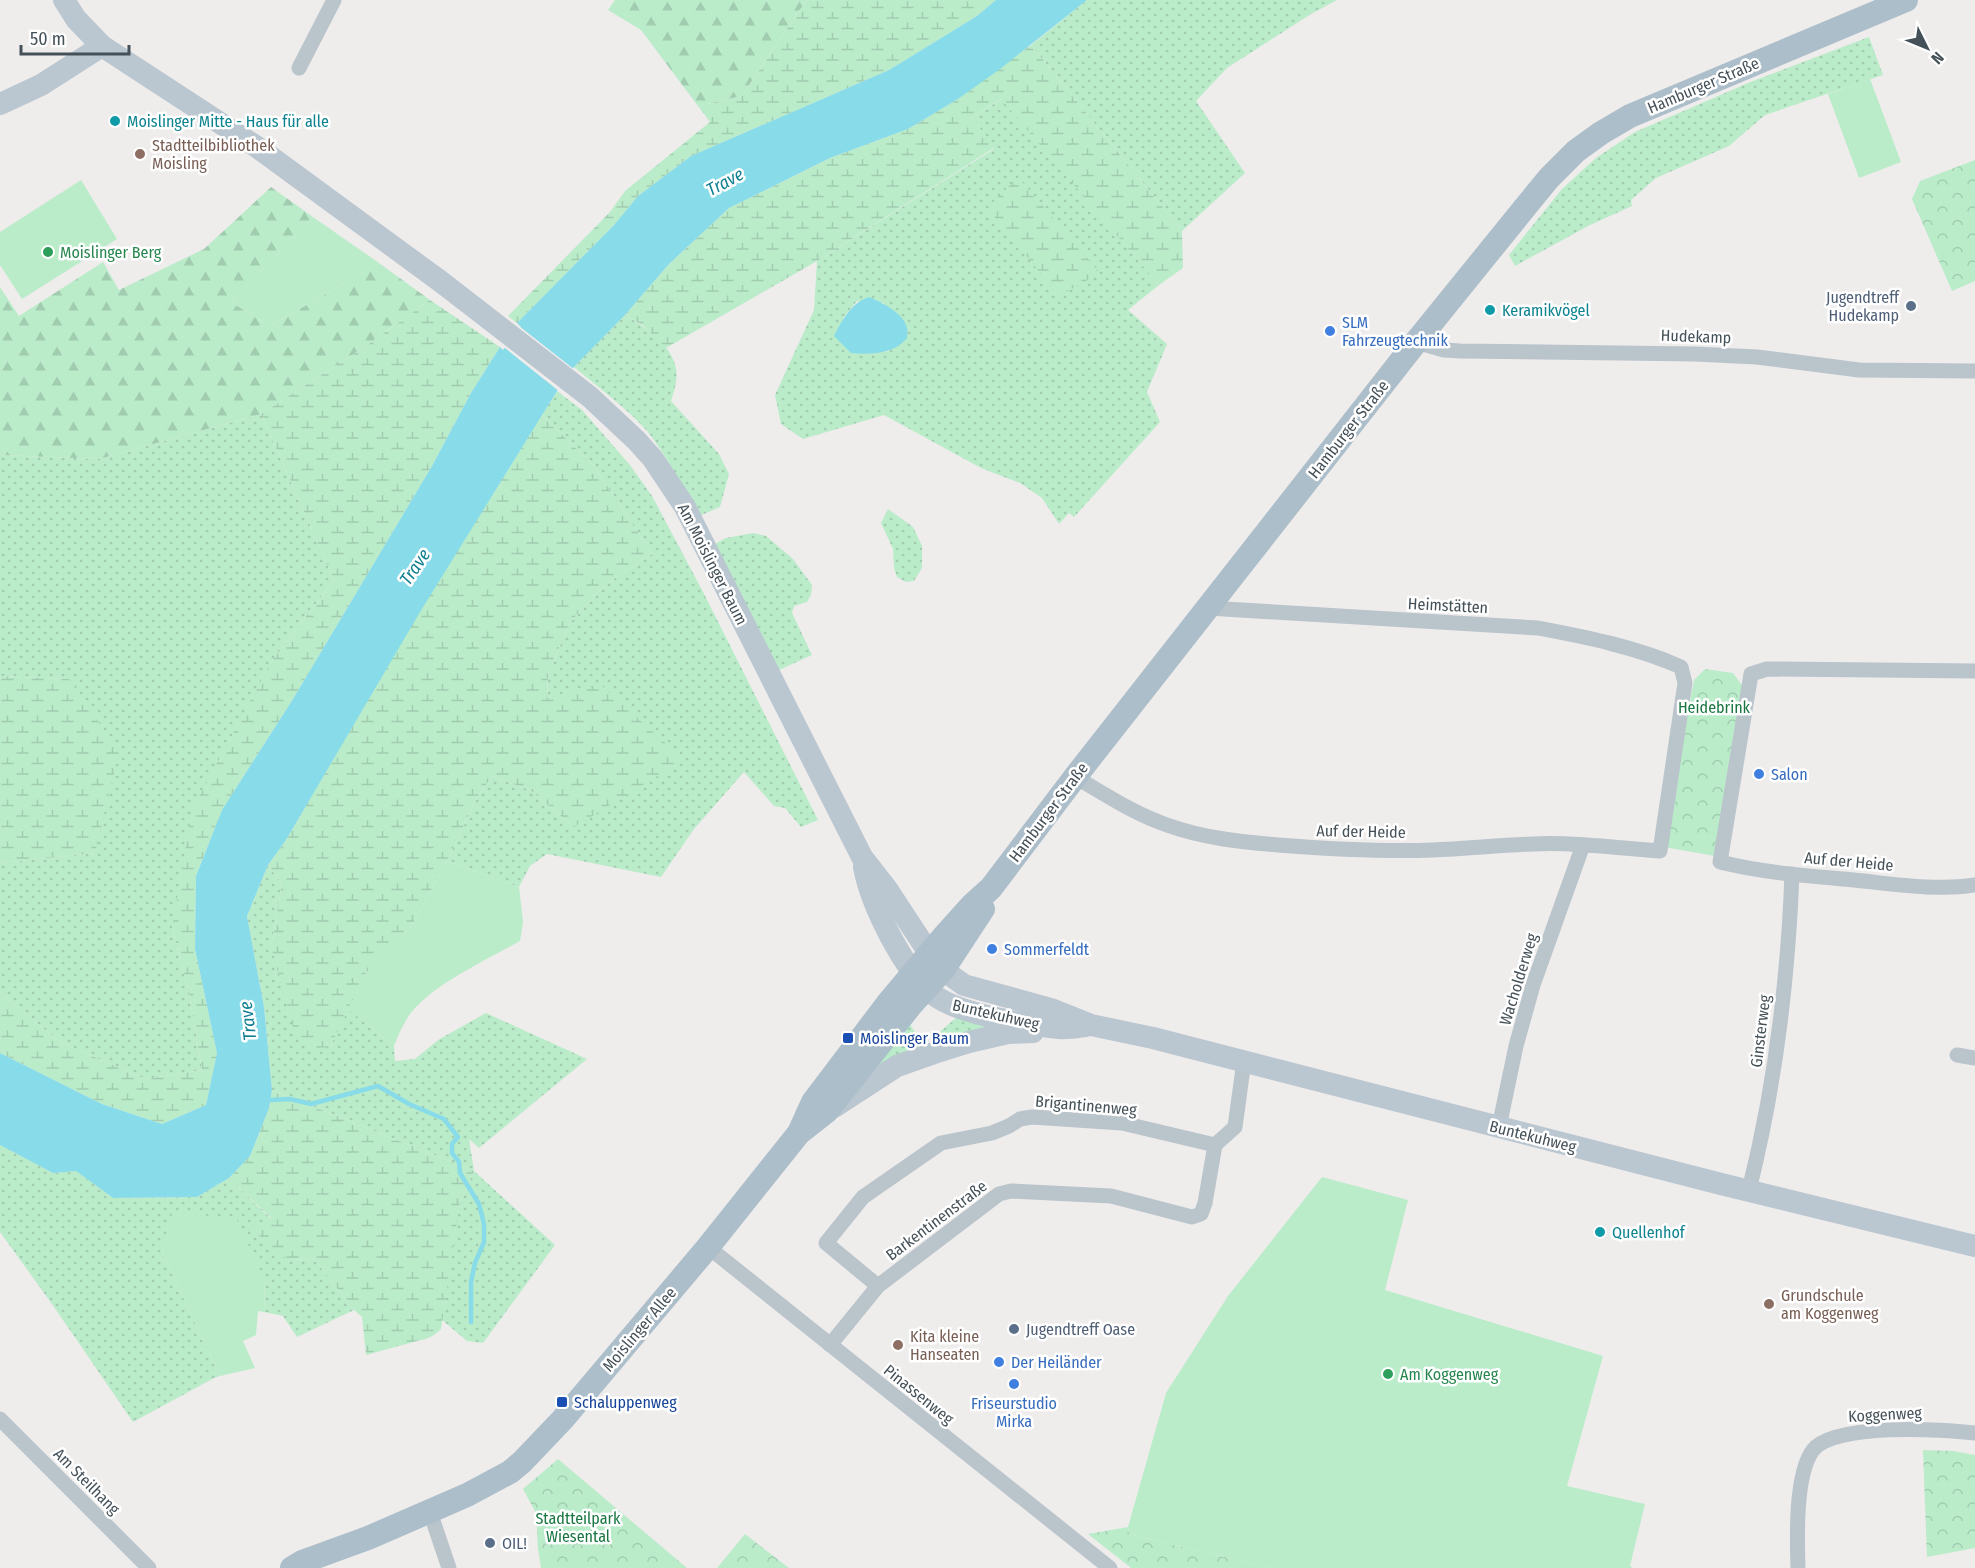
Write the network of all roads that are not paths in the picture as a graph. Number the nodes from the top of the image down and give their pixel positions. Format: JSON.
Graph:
{"nodes":[{"id":1,"x":64,"y":0,"type":"edge"},
{"id":2,"x":334,"y":0,"type":"edge"},
{"id":3,"x":1905,"y":0,"type":"edge"},
{"id":4,"x":102,"y":46,"type":"junction"},
{"id":5,"x":299,"y":68,"type":"dead end"},
{"id":6,"x":0,"y":104,"type":"edge"},
{"id":7,"x":1416,"y":342,"type":"junction"},
{"id":8,"x":1975,"y":371,"type":"edge"},
{"id":9,"x":1208,"y":608,"type":"junction"},
{"id":10,"x":1975,"y":671,"type":"edge"},
{"id":11,"x":1075,"y":777,"type":"junction"},
{"id":12,"x":1582,"y":844,"type":"junction"},
{"id":13,"x":1660,"y":851,"type":"joint"},
{"id":14,"x":862,"y":857,"type":"junction"},
{"id":15,"x":1792,"y":874,"type":"junction"},
{"id":16,"x":1975,"y":885,"type":"edge"},
{"id":17,"x":936,"y":961,"type":"junction"},
{"id":18,"x":920,"y":980,"type":"junction"},
{"id":19,"x":896,"y":993,"type":"joint"},
{"id":20,"x":1091,"y":1025,"type":"junction"},
{"id":21,"x":1061,"y":1029,"type":"junction"},
{"id":22,"x":1957,"y":1055,"type":"dead end"},
{"id":23,"x":1975,"y":1058,"type":"edge"},
{"id":24,"x":1244,"y":1061,"type":"junction"},
{"id":25,"x":827,"y":1111,"type":"junction"},
{"id":26,"x":1499,"y":1127,"type":"junction"},
{"id":27,"x":799,"y":1133,"type":"junction"},
{"id":28,"x":1215,"y":1145,"type":"junction"},
{"id":29,"x":1749,"y":1190,"type":"junction"},
{"id":30,"x":1975,"y":1246,"type":"edge"},
{"id":31,"x":708,"y":1247,"type":"junction"},
{"id":32,"x":878,"y":1286,"type":"junction"},
{"id":33,"x":830,"y":1346,"type":"junction"},
{"id":34,"x":0,"y":1419,"type":"edge"},
{"id":35,"x":1975,"y":1433,"type":"edge"},
{"id":36,"x":430,"y":1512,"type":"junction"},
{"id":37,"x":149,"y":1568,"type":"edge"},
{"id":38,"x":292,"y":1568,"type":"edge"},
{"id":39,"x":449,"y":1568,"type":"edge"},
{"id":40,"x":1110,"y":1568,"type":"edge"},
{"id":41,"x":1798,"y":1568,"type":"edge"}],
"edges":[{"from":1,"to":4,"type":"main road"},
{"from":2,"to":5,"type":"street"},
{"from":3,"to":7,"type":"main road","name":"Hamburger Straße"},
{"from":4,"to":6,"type":"main road"},
{"from":4,"to":14,"type":"main road","name":"Am Moislinger Baum"},
{"from":7,"to":8,"type":"street","name":"Hudekamp"},
{"from":7,"to":9,"type":"main road","name":"Hamburger Straße"},
{"from":9,"to":11,"type":"main road","name":"Hamburger Straße"},
{"from":9,"to":13,"type":"street","name":"Heimstätten"},
{"from":10,"to":15,"type":"street","name":"Auf der Heide"},
{"from":11,"to":12,"type":"street","name":"Auf der Heide"},
{"from":11,"to":17,"type":"main road","name":"Hamburger Straße"},
{"from":12,"to":13,"type":"street","name":"Auf der Heide"},
{"from":12,"to":26,"type":"street","name":"Wacholderweg"},
{"from":14,"to":17,"type":"main road","name":"Am Moislinger Baum"},
{"from":14,"to":18,"type":"main road","name":"Am Moislinger Baum"},
{"from":15,"to":16,"type":"street","name":"Auf der Heide"},
{"from":15,"to":29,"type":"street","name":"Ginsterweg"},
{"from":17,"to":18,"type":"main road","name":"Hamburger Straße"},
{"from":17,"to":20,"type":"main road","name":"Buntekuhweg"},
{"from":18,"to":19,"type":"main road","name":"Hamburger Straße"},
{"from":18,"to":21,"type":"main road","name":"Buntekuhweg"},
{"from":18,"to":25,"type":"main road","name":"Moislinger Allee"},
{"from":19,"to":27,"type":"main road","name":"Moislinger Allee"},
{"from":20,"to":21,"type":"main road","name":"Buntekuhweg"},
{"from":20,"to":24,"type":"main road","name":"Buntekuhweg"},
{"from":21,"to":25,"type":"main road"},
{"from":22,"to":23,"type":"street"},
{"from":24,"to":26,"type":"main road","name":"Buntekuhweg"},
{"from":24,"to":28,"type":"street"},
{"from":25,"to":27,"type":"main road","name":"Moislinger Allee"},
{"from":26,"to":29,"type":"main road","name":"Buntekuhweg"},
{"from":27,"to":31,"type":"main road","name":"Moislinger Allee"},
{"from":28,"to":32,"type":"street","name":"Barkentinenstraße"},
{"from":28,"to":32,"type":"street","name":"Brigantinenweg"},
{"from":29,"to":30,"type":"main road","name":"Buntekuhweg"},
{"from":31,"to":33,"type":"street","name":"Pinassenweg"},
{"from":31,"to":36,"type":"main road","name":"Moislinger Allee"},
{"from":32,"to":33,"type":"street","name":"Barkentinenstraße"},
{"from":33,"to":40,"type":"street","name":"Pinassenweg"},
{"from":34,"to":37,"type":"street","name":"Am Steilhang"},
{"from":35,"to":41,"type":"street","name":"Koggenweg"},
{"from":36,"to":38,"type":"main road","name":"Moislinger Allee"},
{"from":36,"to":39,"type":"street"}]}
